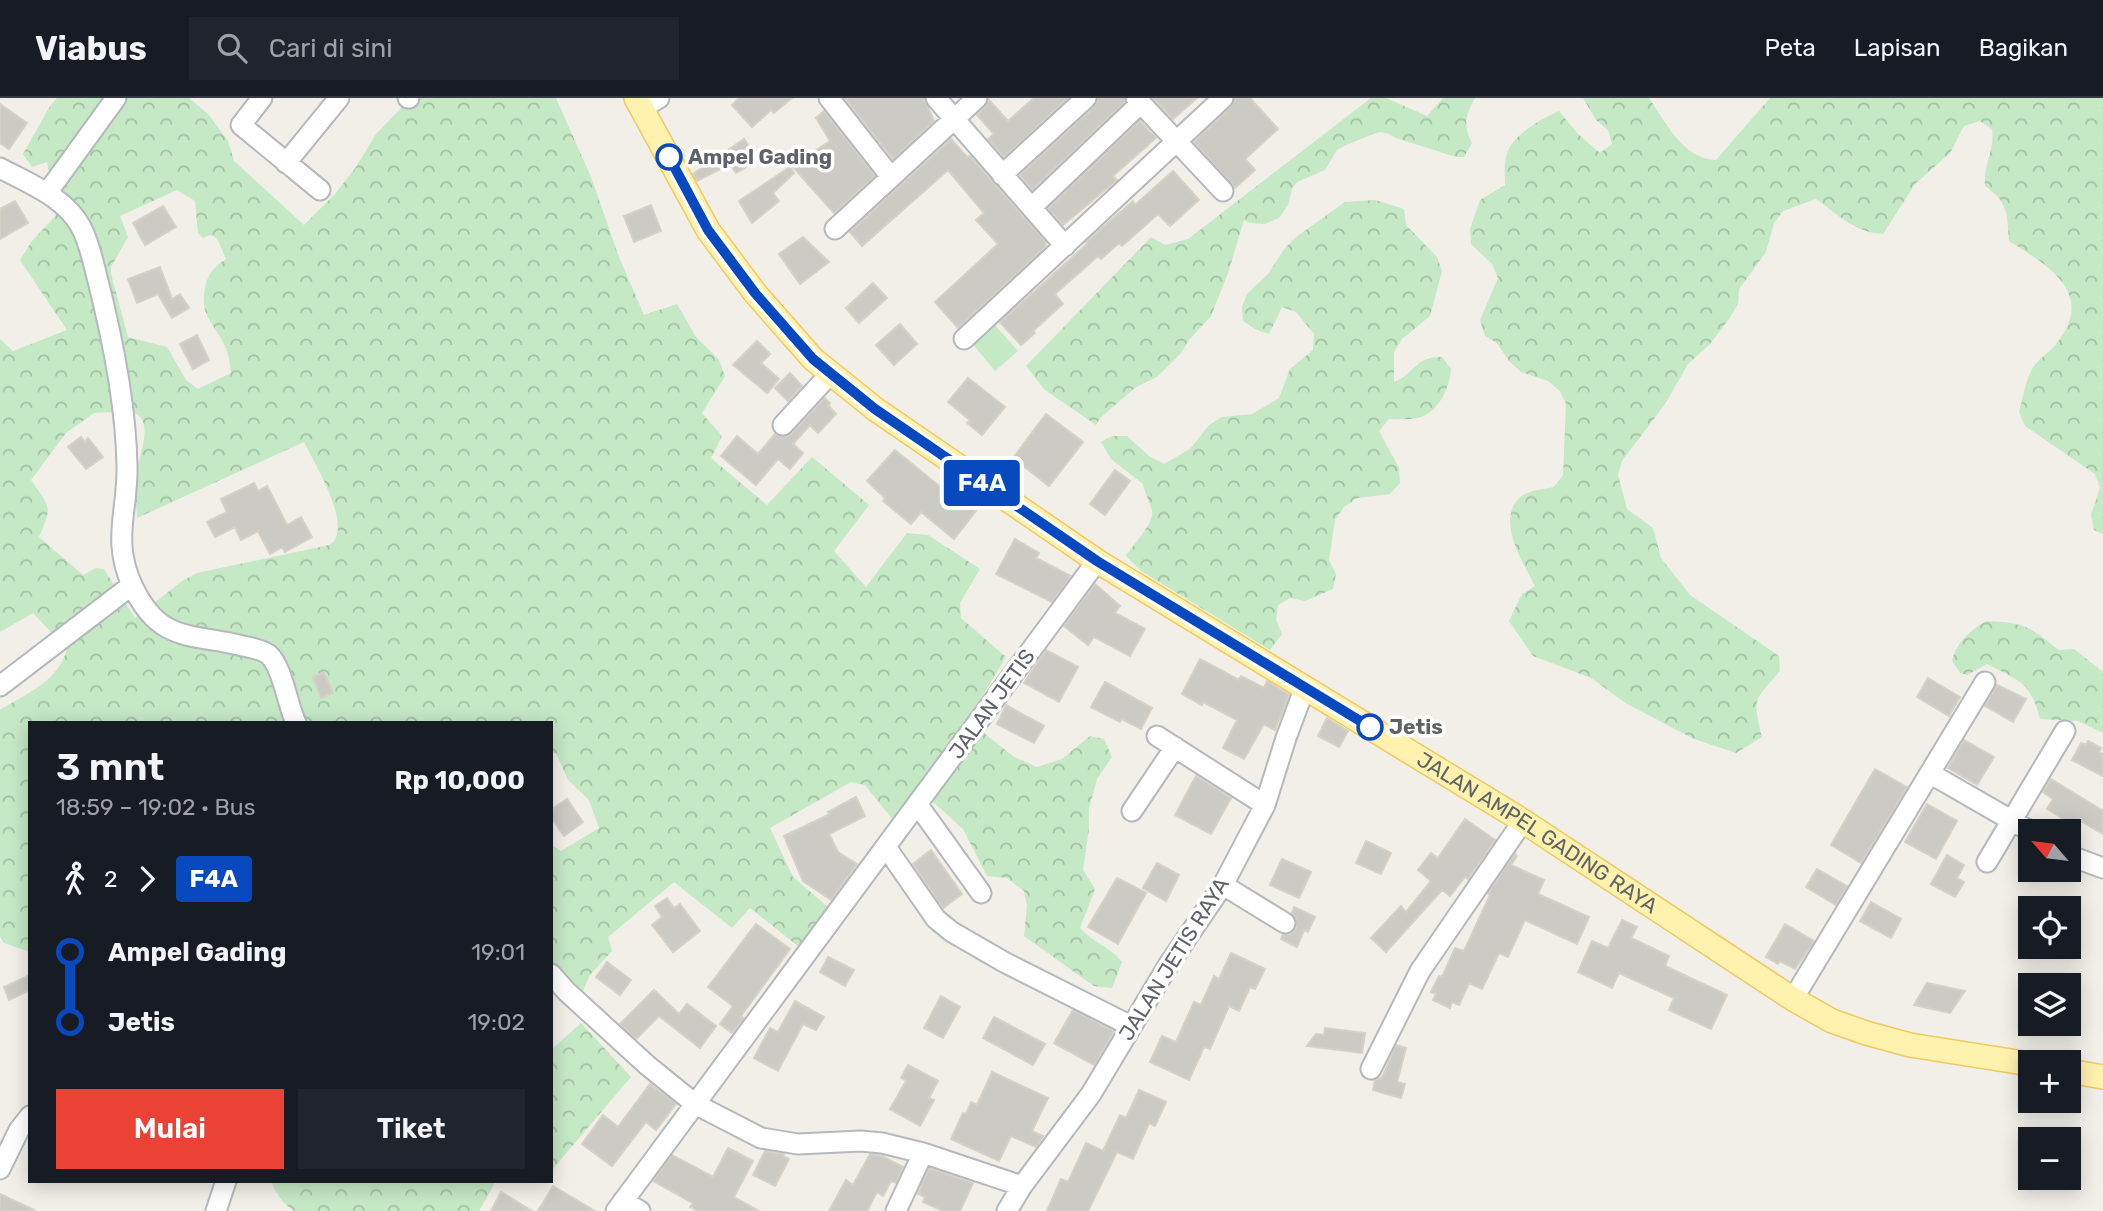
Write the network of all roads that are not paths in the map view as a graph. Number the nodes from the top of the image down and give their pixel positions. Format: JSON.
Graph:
{"nodes":[{"id":1,"x":116,"y":98,"type":"edge"},
{"id":2,"x":262,"y":98,"type":"edge"},
{"id":3,"x":339,"y":98,"type":"edge"},
{"id":4,"x":829,"y":98,"type":"edge"},
{"id":5,"x":936,"y":98,"type":"edge"},
{"id":6,"x":977,"y":98,"type":"edge"},
{"id":7,"x":1086,"y":98,"type":"edge"},
{"id":8,"x":1223,"y":98,"type":"edge"},
{"id":9,"x":1139,"y":101,"type":"edge"},
{"id":10,"x":646,"y":102,"type":"edge"},
{"id":11,"x":955,"y":119,"type":"junction"},
{"id":12,"x":1179,"y":141,"type":"junction"},
{"id":13,"x":286,"y":163,"type":"junction"},
{"id":14,"x":0,"y":168,"type":"edge"},
{"id":15,"x":1002,"y":175,"type":"junction"},
{"id":16,"x":891,"y":177,"type":"junction"},
{"id":17,"x":320,"y":190,"type":"dead end"},
{"id":18,"x":1223,"y":191,"type":"dead end"},
{"id":19,"x":47,"y":193,"type":"junction"},
{"id":20,"x":1032,"y":207,"type":"junction"},
{"id":21,"x":835,"y":229,"type":"dead end"},
{"id":22,"x":1065,"y":246,"type":"junction"},
{"id":23,"x":964,"y":339,"type":"dead end"},
{"id":24,"x":831,"y":373,"type":"junction"},
{"id":25,"x":783,"y":425,"type":"dead end"},
{"id":26,"x":1097,"y":561,"type":"junction"},
{"id":27,"x":132,"y":585,"type":"junction"},
{"id":28,"x":1985,"y":682,"type":"dead end"},
{"id":29,"x":0,"y":686,"type":"edge"},
{"id":30,"x":1306,"y":687,"type":"junction"},
{"id":31,"x":295,"y":721,"type":"edge"},
{"id":32,"x":2066,"y":731,"type":"dead end"},
{"id":33,"x":1157,"y":736,"type":"dead end"},
{"id":34,"x":1175,"y":747,"type":"junction"},
{"id":35,"x":1931,"y":774,"type":"junction"},
{"id":36,"x":918,"y":805,"type":"junction"},
{"id":37,"x":1265,"y":806,"type":"junction"},
{"id":38,"x":1132,"y":811,"type":"dead end"},
{"id":39,"x":2012,"y":819,"type":"junction"},
{"id":40,"x":1522,"y":821,"type":"junction"},
{"id":41,"x":2018,"y":823,"type":"edge"},
{"id":42,"x":886,"y":847,"type":"junction"},
{"id":43,"x":2081,"y":860,"type":"edge"},
{"id":44,"x":1987,"y":862,"type":"dead end"},
{"id":45,"x":2103,"y":868,"type":"edge"},
{"id":46,"x":1223,"y":885,"type":"junction"},
{"id":47,"x":981,"y":893,"type":"dead end"},
{"id":48,"x":1285,"y":923,"type":"dead end"},
{"id":49,"x":553,"y":976,"type":"edge"},
{"id":50,"x":1793,"y":999,"type":"junction"},
{"id":51,"x":1131,"y":1026,"type":"junction"},
{"id":52,"x":2018,"y":1063,"type":"edge"},
{"id":53,"x":1371,"y":1069,"type":"dead end"},
{"id":54,"x":2081,"y":1073,"type":"edge"},
{"id":55,"x":2103,"y":1077,"type":"edge"},
{"id":56,"x":695,"y":1104,"type":"junction"},
{"id":57,"x":28,"y":1119,"type":"edge"},
{"id":58,"x":923,"y":1153,"type":"junction"},
{"id":59,"x":0,"y":1169,"type":"edge"},
{"id":60,"x":225,"y":1183,"type":"edge"},
{"id":61,"x":1022,"y":1186,"type":"junction"},
{"id":62,"x":619,"y":1206,"type":"edge"},
{"id":63,"x":216,"y":1211,"type":"edge"},
{"id":64,"x":640,"y":1211,"type":"edge"},
{"id":65,"x":896,"y":1211,"type":"edge"},
{"id":66,"x":1007,"y":1211,"type":"edge"}],
"edges":[{"from":1,"to":19,"type":"street"},
{"from":2,"to":13,"type":"street"},
{"from":3,"to":13,"type":"street"},
{"from":4,"to":16,"type":"street"},
{"from":5,"to":11,"type":"street"},
{"from":6,"to":11,"type":"street"},
{"from":7,"to":15,"type":"street"},
{"from":8,"to":12,"type":"street"},
{"from":9,"to":12,"type":"street"},
{"from":9,"to":20,"type":"street"},
{"from":10,"to":24,"type":"main road","name":"JALAN AMPEL GADING RAYA"},
{"from":11,"to":15,"type":"street"},
{"from":11,"to":16,"type":"street"},
{"from":12,"to":18,"type":"street"},
{"from":12,"to":22,"type":"street"},
{"from":13,"to":17,"type":"street"},
{"from":14,"to":19,"type":"street"},
{"from":15,"to":20,"type":"street"},
{"from":16,"to":21,"type":"street"},
{"from":19,"to":27,"type":"street"},
{"from":20,"to":22,"type":"street"},
{"from":22,"to":23,"type":"street"},
{"from":24,"to":25,"type":"street"},
{"from":24,"to":26,"type":"main road","name":"JALAN AMPEL GADING RAYA"},
{"from":26,"to":30,"type":"main road","name":"JALAN AMPEL GADING RAYA"},
{"from":26,"to":36,"type":"street","name":"JALAN JETIS"},
{"from":27,"to":29,"type":"street"},
{"from":27,"to":31,"type":"street"},
{"from":28,"to":35,"type":"street"},
{"from":30,"to":37,"type":"street","name":"JALAN JETIS RAYA"},
{"from":30,"to":40,"type":"main road","name":"JALAN AMPEL GADING RAYA"},
{"from":32,"to":39,"type":"street"},
{"from":33,"to":34,"type":"street"},
{"from":34,"to":37,"type":"street"},
{"from":34,"to":38,"type":"street"},
{"from":35,"to":39,"type":"street"},
{"from":35,"to":50,"type":"street"},
{"from":36,"to":42,"type":"street","name":"JALAN JETIS"},
{"from":36,"to":47,"type":"street"},
{"from":37,"to":46,"type":"street","name":"JALAN JETIS RAYA"},
{"from":39,"to":41,"type":"street"},
{"from":39,"to":44,"type":"street"},
{"from":40,"to":50,"type":"main road","name":"JALAN AMPEL GADING RAYA"},
{"from":40,"to":53,"type":"street"},
{"from":42,"to":51,"type":"street"},
{"from":42,"to":56,"type":"street","name":"JALAN JETIS"},
{"from":43,"to":45,"type":"street"},
{"from":46,"to":48,"type":"street"},
{"from":46,"to":51,"type":"street","name":"JALAN JETIS RAYA"},
{"from":49,"to":56,"type":"street"},
{"from":50,"to":52,"type":"main road","name":"JALAN AMPEL GADING RAYA"},
{"from":51,"to":61,"type":"street","name":"JALAN JETIS RAYA"},
{"from":54,"to":55,"type":"main road"},
{"from":56,"to":58,"type":"street"},
{"from":56,"to":62,"type":"street","name":"JALAN JETIS"},
{"from":57,"to":59,"type":"street"},
{"from":58,"to":61,"type":"street"},
{"from":58,"to":65,"type":"street"},
{"from":60,"to":63,"type":"street"},
{"from":61,"to":66,"type":"street","name":"JALAN JETIS RAYA"},
{"from":62,"to":64,"type":"street","name":"JALAN JETIS"}]}
